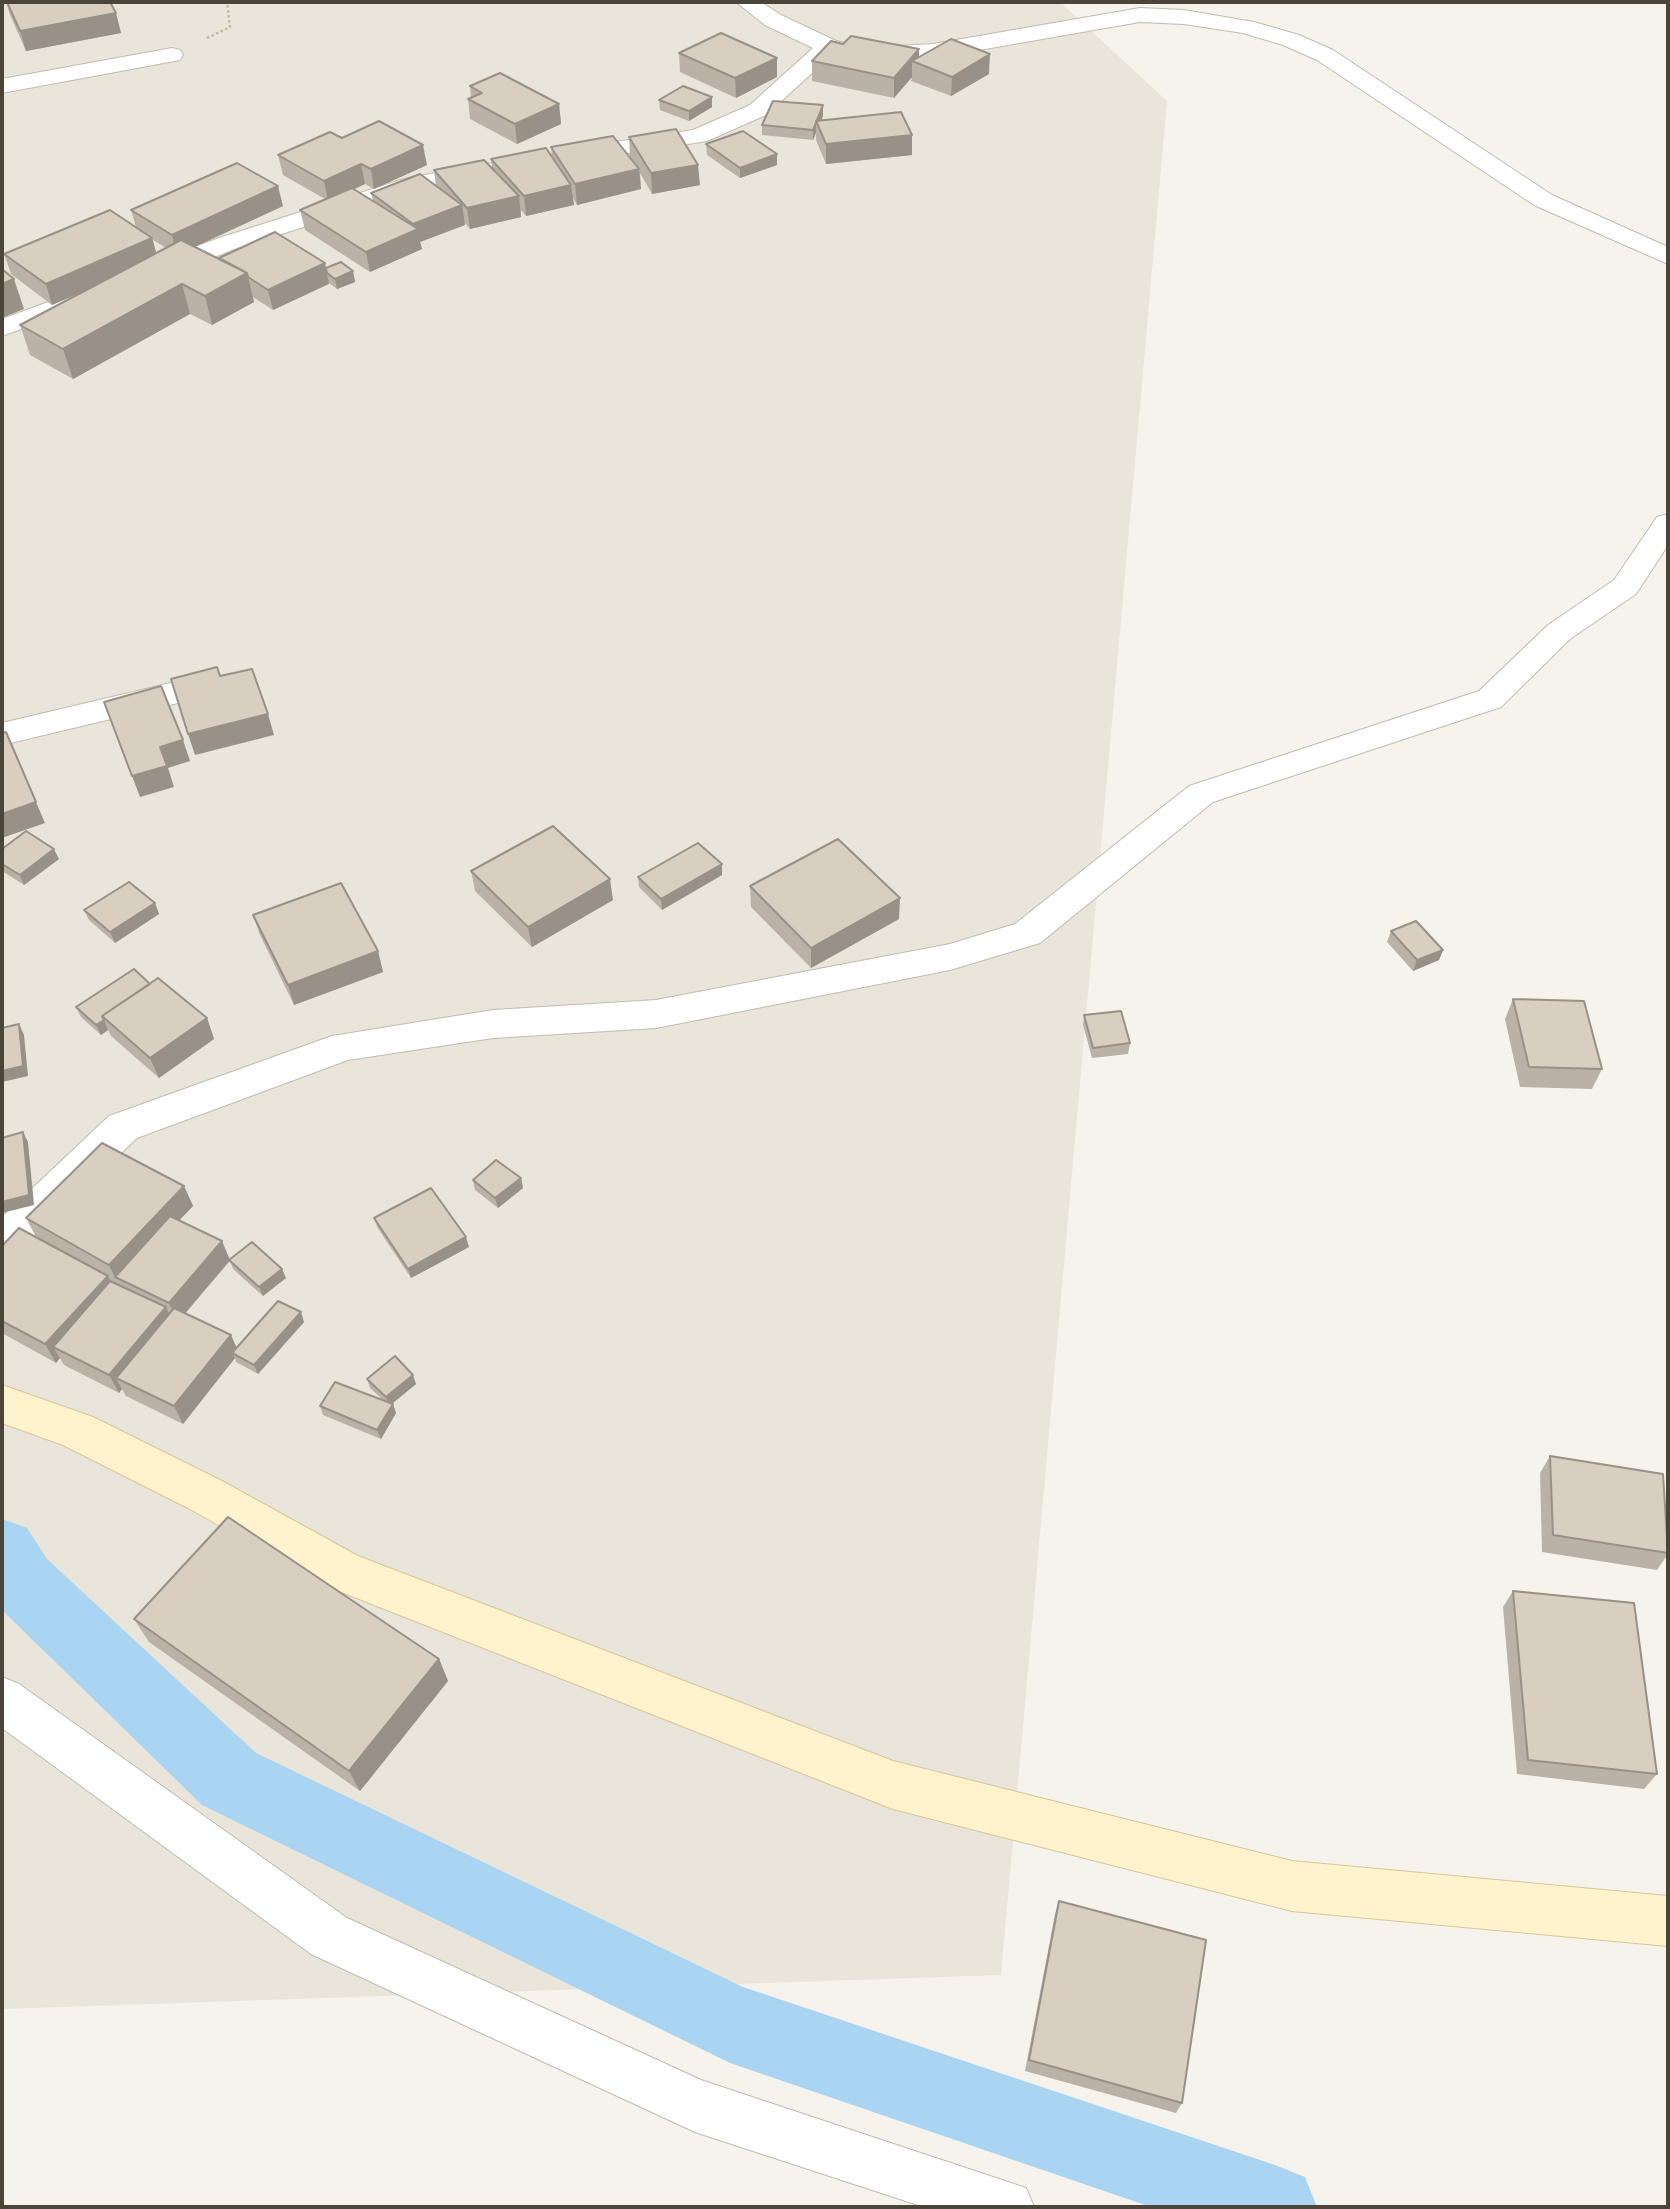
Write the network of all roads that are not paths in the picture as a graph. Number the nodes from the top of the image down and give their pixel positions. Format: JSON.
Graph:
{"nodes":[{"id":1,"x":747,"y":2,"type":"edge"},
{"id":2,"x":828,"y":46,"type":"junction"},
{"id":3,"x":172,"y":55,"type":"dead end"},
{"id":4,"x":2,"y":86,"type":"edge"},
{"id":5,"x":542,"y":160,"type":"edge"},
{"id":6,"x":517,"y":165,"type":"edge"},
{"id":7,"x":1668,"y":257,"type":"edge"},
{"id":8,"x":140,"y":276,"type":"edge"},
{"id":9,"x":115,"y":286,"type":"edge"},
{"id":10,"x":2,"y":328,"type":"edge"},
{"id":11,"x":1668,"y":523,"type":"edge"},
{"id":12,"x":192,"y":689,"type":"edge"},
{"id":13,"x":2,"y":734,"type":"edge"},
{"id":14,"x":2,"y":1245,"type":"edge"},
{"id":15,"x":2,"y":1404,"type":"edge"},
{"id":16,"x":2,"y":1700,"type":"edge"},
{"id":17,"x":1668,"y":1921,"type":"edge"},
{"id":18,"x":1007,"y":2207,"type":"edge"}],
"edges":[{"from":1,"to":2,"type":"street"},
{"from":2,"to":5,"type":"street"},
{"from":2,"to":7,"type":"street"},
{"from":3,"to":4,"type":"street"},
{"from":6,"to":8,"type":"street"},
{"from":9,"to":10,"type":"street"},
{"from":11,"to":14,"type":"street"},
{"from":12,"to":13,"type":"street"},
{"from":15,"to":17,"type":"main road"},
{"from":16,"to":18,"type":"street"}]}
